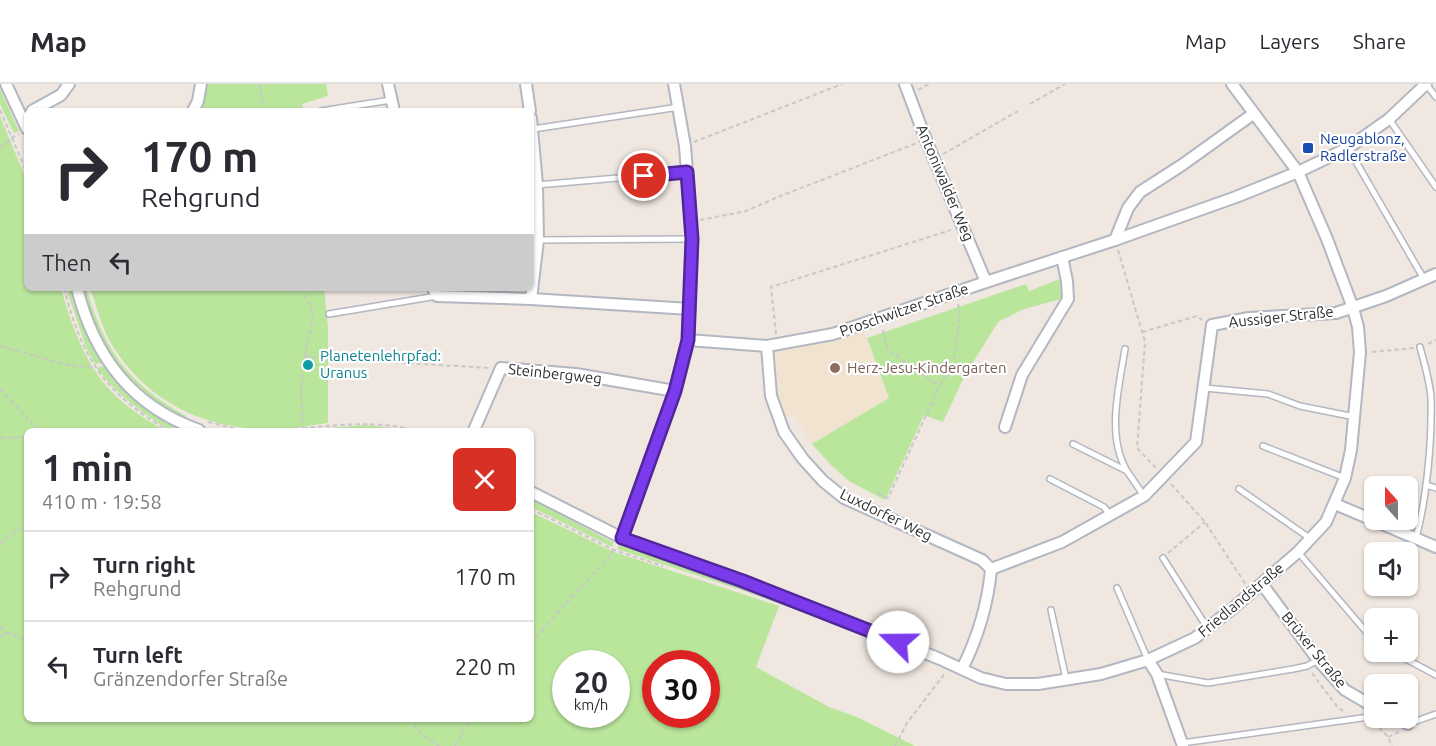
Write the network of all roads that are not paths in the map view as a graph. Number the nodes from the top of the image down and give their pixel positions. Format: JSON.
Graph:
{"nodes":[{"id":1,"x":6,"y":84,"type":"edge"},
{"id":2,"x":69,"y":84,"type":"edge"},
{"id":3,"x":201,"y":84,"type":"edge"},
{"id":4,"x":388,"y":84,"type":"edge"},
{"id":5,"x":526,"y":84,"type":"edge"},
{"id":6,"x":674,"y":84,"type":"edge"},
{"id":7,"x":905,"y":84,"type":"edge"},
{"id":8,"x":1232,"y":84,"type":"edge"},
{"id":9,"x":1426,"y":84,"type":"edge"},
{"id":10,"x":1436,"y":97,"type":"edge"},
{"id":11,"x":393,"y":106,"type":"edge"},
{"id":12,"x":679,"y":107,"type":"junction"},
{"id":13,"x":37,"y":108,"type":"edge"},
{"id":14,"x":194,"y":108,"type":"edge"},
{"id":15,"x":364,"y":108,"type":"edge"},
{"id":16,"x":530,"y":108,"type":"edge"},
{"id":17,"x":1253,"y":114,"type":"junction"},
{"id":18,"x":24,"y":116,"type":"edge"},
{"id":19,"x":1389,"y":119,"type":"junction"},
{"id":20,"x":534,"y":123,"type":"edge"},
{"id":21,"x":534,"y":148,"type":"edge"},
{"id":22,"x":1348,"y":148,"type":"junction"},
{"id":23,"x":687,"y":172,"type":"junction"},
{"id":24,"x":1299,"y":172,"type":"junction"},
{"id":25,"x":537,"y":185,"type":"junction"},
{"id":26,"x":1436,"y":188,"type":"edge"},
{"id":27,"x":692,"y":239,"type":"junction"},
{"id":28,"x":538,"y":240,"type":"junction"},
{"id":29,"x":1115,"y":240,"type":"junction"},
{"id":30,"x":1062,"y":257,"type":"junction"},
{"id":31,"x":534,"y":274,"type":"edge"},
{"id":32,"x":1436,"y":274,"type":"edge"},
{"id":33,"x":1424,"y":279,"type":"junction"},
{"id":34,"x":986,"y":282,"type":"junction"},
{"id":35,"x":78,"y":291,"type":"edge"},
{"id":36,"x":532,"y":291,"type":"edge"},
{"id":37,"x":435,"y":292,"type":"edge"},
{"id":38,"x":531,"y":299,"type":"junction"},
{"id":39,"x":1353,"y":308,"type":"junction"},
{"id":40,"x":690,"y":309,"type":"junction"},
{"id":41,"x":329,"y":314,"type":"dead end"},
{"id":42,"x":688,"y":340,"type":"junction"},
{"id":43,"x":772,"y":346,"type":"junction"},
{"id":44,"x":1420,"y":347,"type":"road end"},
{"id":45,"x":1125,"y":349,"type":"dead end"},
{"id":46,"x":1205,"y":388,"type":"junction"},
{"id":47,"x":675,"y":391,"type":"junction"},
{"id":48,"x":1433,"y":395,"type":"edge"},
{"id":49,"x":1355,"y":417,"type":"junction"},
{"id":50,"x":202,"y":426,"type":"edge"},
{"id":51,"x":1005,"y":427,"type":"dead end"},
{"id":52,"x":475,"y":428,"type":"edge"},
{"id":53,"x":1433,"y":438,"type":"edge"},
{"id":54,"x":1073,"y":444,"type":"dead end"},
{"id":55,"x":1263,"y":446,"type":"dead end"},
{"id":56,"x":1127,"y":471,"type":"junction"},
{"id":57,"x":1345,"y":478,"type":"junction"},
{"id":58,"x":1050,"y":479,"type":"dead end"},
{"id":59,"x":1426,"y":485,"type":"junction"},
{"id":60,"x":1436,"y":488,"type":"edge"},
{"id":61,"x":1239,"y":489,"type":"dead end"},
{"id":62,"x":534,"y":494,"type":"edge"},
{"id":63,"x":1144,"y":496,"type":"junction"},
{"id":64,"x":1335,"y":504,"type":"junction"},
{"id":65,"x":1110,"y":516,"type":"junction"},
{"id":66,"x":622,"y":538,"type":"junction"},
{"id":67,"x":1311,"y":539,"type":"junction"},
{"id":68,"x":1416,"y":539,"type":"junction"},
{"id":69,"x":1436,"y":547,"type":"edge"},
{"id":70,"x":1298,"y":552,"type":"junction"},
{"id":71,"x":1162,"y":558,"type":"road end"},
{"id":72,"x":991,"y":569,"type":"junction"},
{"id":73,"x":1262,"y":584,"type":"junction"},
{"id":74,"x":1117,"y":588,"type":"dead end"},
{"id":75,"x":1052,"y":610,"type":"dead end"},
{"id":76,"x":1208,"y":628,"type":"junction"},
{"id":77,"x":1364,"y":629,"type":"edge"},
{"id":78,"x":1148,"y":660,"type":"junction"},
{"id":79,"x":1318,"y":660,"type":"junction"},
{"id":80,"x":1412,"y":662,"type":"edge"},
{"id":81,"x":957,"y":666,"type":"junction"},
{"id":82,"x":1157,"y":674,"type":"junction"},
{"id":83,"x":1436,"y":675,"type":"edge"},
{"id":84,"x":1066,"y":679,"type":"junction"},
{"id":85,"x":1364,"y":705,"type":"edge"},
{"id":86,"x":1364,"y":713,"type":"edge"},
{"id":87,"x":1436,"y":714,"type":"edge"},
{"id":88,"x":1418,"y":720,"type":"edge"},
{"id":89,"x":1183,"y":744,"type":"edge"}],
"edges":[{"from":1,"to":18,"type":"street"},
{"from":2,"to":13,"type":"street"},
{"from":3,"to":14,"type":"street"},
{"from":4,"to":11,"type":"street"},
{"from":5,"to":16,"type":"street"},
{"from":6,"to":12,"type":"street"},
{"from":7,"to":34,"type":"street","name":"Antoniwalder Weg"},
{"from":8,"to":17,"type":"street","name":"Friedlandstraße"},
{"from":9,"to":10,"type":"lane","name":"Proschwitzer Straße"},
{"from":9,"to":19,"type":"street","name":"Proschwitzer Straße"},
{"from":11,"to":15,"type":"lane"},
{"from":12,"to":20,"type":"lane"},
{"from":12,"to":23,"type":"street"},
{"from":17,"to":24,"type":"street","name":"Friedlandstraße"},
{"from":17,"to":29,"type":"street"},
{"from":19,"to":22,"type":"street","name":"Proschwitzer Straße"},
{"from":19,"to":26,"type":"lane"},
{"from":21,"to":25,"type":"street"},
{"from":22,"to":24,"type":"street","name":"Proschwitzer Straße"},
{"from":22,"to":33,"type":"lane"},
{"from":23,"to":25,"type":"lane"},
{"from":23,"to":27,"type":"street"},
{"from":24,"to":29,"type":"street","name":"Proschwitzer Straße"},
{"from":24,"to":39,"type":"street","name":"Friedlandstraße"},
{"from":25,"to":28,"type":"street"},
{"from":27,"to":28,"type":"lane"},
{"from":27,"to":40,"type":"street"},
{"from":28,"to":31,"type":"street"},
{"from":29,"to":30,"type":"street","name":"Proschwitzer Straße"},
{"from":30,"to":34,"type":"street","name":"Proschwitzer Straße"},
{"from":30,"to":51,"type":"street"},
{"from":32,"to":33,"type":"street","name":"Aussiger Straße"},
{"from":33,"to":39,"type":"street","name":"Aussiger Straße"},
{"from":34,"to":43,"type":"street","name":"Proschwitzer Straße"},
{"from":35,"to":50,"type":"street"},
{"from":36,"to":38,"type":"street"},
{"from":37,"to":38,"type":"street"},
{"from":37,"to":41,"type":"lane"},
{"from":38,"to":40,"type":"street"},
{"from":39,"to":46,"type":"street","name":"Aussiger Straße"},
{"from":39,"to":49,"type":"street","name":"Friedlandstraße"},
{"from":40,"to":42,"type":"street"},
{"from":42,"to":43,"type":"street","name":"Proschwitzer Straße"},
{"from":42,"to":47,"type":"street"},
{"from":43,"to":72,"type":"street","name":"Luxdorfer Weg"},
{"from":44,"to":48,"type":"lane"},
{"from":45,"to":56,"type":"lane"},
{"from":46,"to":49,"type":"lane"},
{"from":46,"to":63,"type":"street","name":"Aussiger Straße"},
{"from":47,"to":52,"type":"street","name":"Steinbergweg"},
{"from":47,"to":66,"type":"street"},
{"from":48,"to":53,"type":"lane"},
{"from":49,"to":57,"type":"street","name":"Friedlandstraße"},
{"from":53,"to":59,"type":"lane"},
{"from":54,"to":56,"type":"lane"},
{"from":55,"to":57,"type":"lane"},
{"from":56,"to":63,"type":"lane"},
{"from":57,"to":64,"type":"street","name":"Friedlandstraße"},
{"from":58,"to":65,"type":"lane"},
{"from":59,"to":60,"type":"lane"},
{"from":59,"to":68,"type":"lane"},
{"from":61,"to":67,"type":"lane"},
{"from":62,"to":66,"type":"street","name":"Friedlandstraße"},
{"from":63,"to":65,"type":"street","name":"Aussiger Straße"},
{"from":64,"to":67,"type":"street","name":"Friedlandstraße"},
{"from":64,"to":68,"type":"street"},
{"from":65,"to":72,"type":"street","name":"Aussiger Straße"},
{"from":66,"to":81,"type":"street","name":"Friedlandstraße"},
{"from":67,"to":70,"type":"street","name":"Friedlandstraße"},
{"from":68,"to":69,"type":"street"},
{"from":70,"to":73,"type":"street","name":"Friedlandstraße"},
{"from":70,"to":77,"type":"lane"},
{"from":71,"to":76,"type":"lane"},
{"from":72,"to":81,"type":"street"},
{"from":73,"to":76,"type":"street","name":"Friedlandstraße"},
{"from":73,"to":79,"type":"street","name":"Brüxer Straße"},
{"from":74,"to":78,"type":"lane"},
{"from":75,"to":84,"type":"lane"},
{"from":76,"to":78,"type":"street","name":"Friedlandstraße"},
{"from":78,"to":82,"type":"street"},
{"from":78,"to":84,"type":"street","name":"Friedlandstraße"},
{"from":79,"to":82,"type":"lane"},
{"from":79,"to":85,"type":"street","name":"Brüxer Straße"},
{"from":80,"to":83,"type":"lane"},
{"from":81,"to":84,"type":"street","name":"Friedlandstraße"},
{"from":82,"to":89,"type":"street"},
{"from":86,"to":89,"type":"lane"},
{"from":87,"to":88,"type":"lane"}]}
